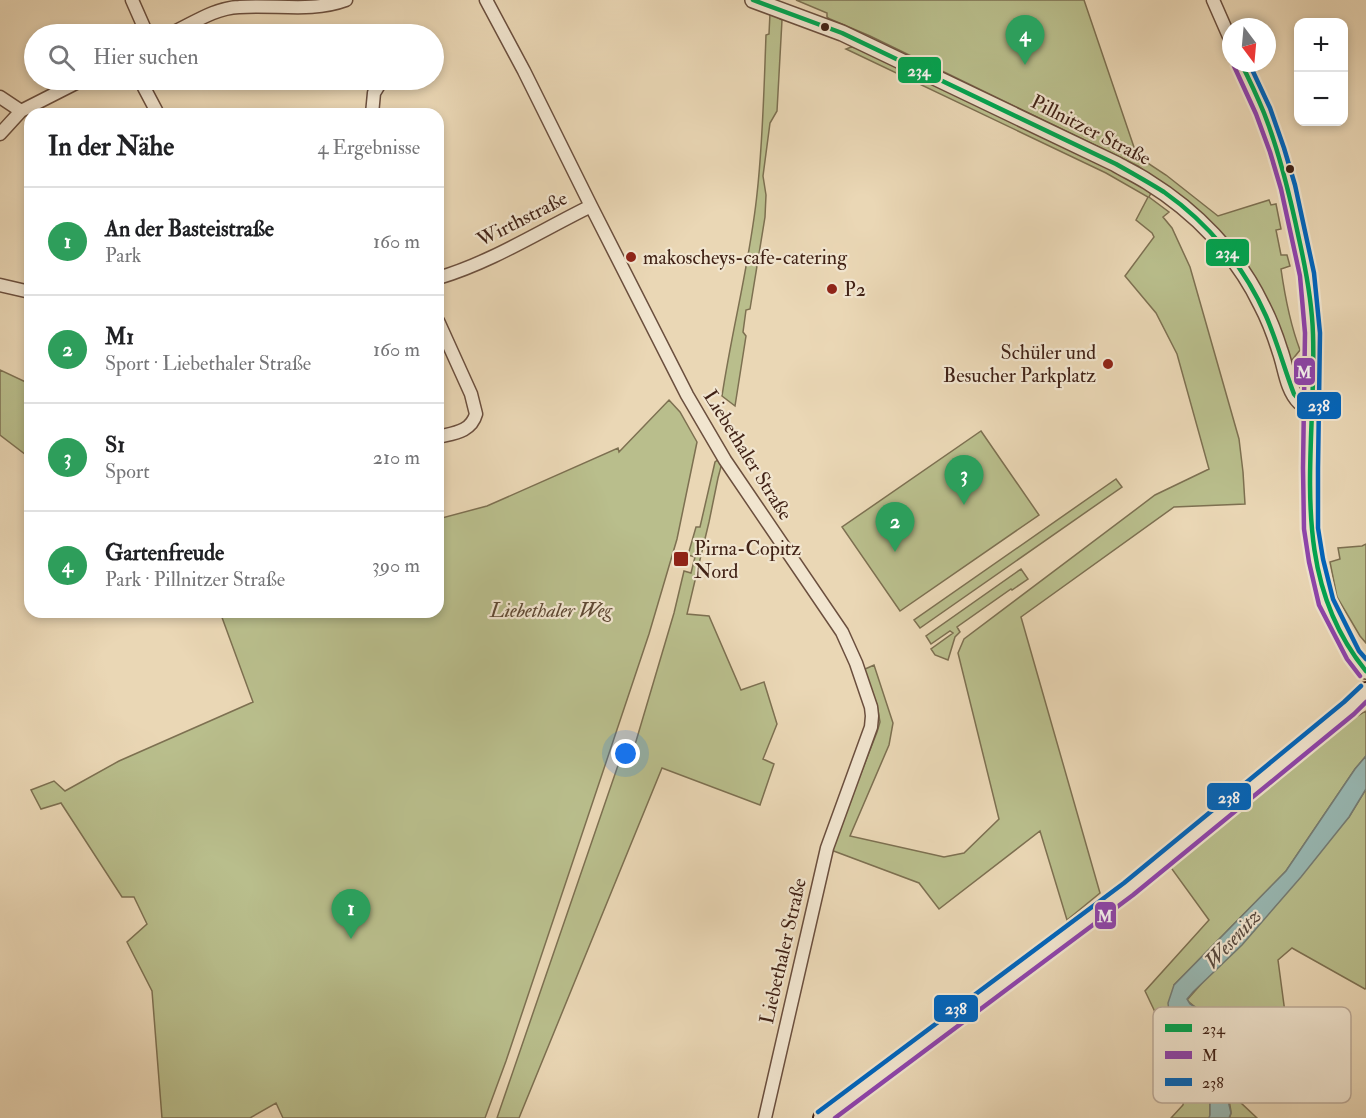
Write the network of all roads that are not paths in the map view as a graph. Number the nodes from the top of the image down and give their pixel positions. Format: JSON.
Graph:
{"nodes":[{"id":1,"x":132,"y":0,"type":"edge"},
{"id":2,"x":346,"y":0,"type":"edge"},
{"id":3,"x":486,"y":0,"type":"edge"},
{"id":4,"x":753,"y":0,"type":"edge"},
{"id":5,"x":1213,"y":0,"type":"edge"},
{"id":6,"x":1222,"y":20,"type":"edge"},
{"id":7,"x":143,"y":24,"type":"edge"},
{"id":8,"x":190,"y":24,"type":"edge"},
{"id":9,"x":1245,"y":72,"type":"edge"},
{"id":10,"x":62,"y":90,"type":"edge"},
{"id":11,"x":146,"y":90,"type":"edge"},
{"id":12,"x":376,"y":90,"type":"edge"},
{"id":13,"x":0,"y":97,"type":"edge"},
{"id":14,"x":27,"y":108,"type":"edge"},
{"id":15,"x":155,"y":108,"type":"edge"},
{"id":16,"x":373,"y":108,"type":"edge"},
{"id":17,"x":24,"y":109,"type":"edge"},
{"id":18,"x":21,"y":111,"type":"junction"},
{"id":19,"x":0,"y":134,"type":"edge"},
{"id":20,"x":591,"y":206,"type":"junction"},
{"id":21,"x":444,"y":277,"type":"edge"},
{"id":22,"x":0,"y":285,"type":"edge"},
{"id":23,"x":24,"y":291,"type":"edge"},
{"id":24,"x":444,"y":334,"type":"edge"},
{"id":25,"x":1312,"y":408,"type":"junction"},
{"id":26,"x":444,"y":436,"type":"edge"},
{"id":27,"x":1366,"y":671,"type":"edge"},
{"id":28,"x":1366,"y":691,"type":"edge"},
{"id":29,"x":765,"y":1118,"type":"edge"},
{"id":30,"x":822,"y":1118,"type":"edge"}],
"edges":[{"from":1,"to":7,"type":"street"},
{"from":2,"to":8,"type":"street"},
{"from":3,"to":20,"type":"street","name":"Liebethaler Straße"},
{"from":4,"to":25,"type":"street","name":"Pillnitzer Straße"},
{"from":5,"to":6,"type":"street"},
{"from":9,"to":25,"type":"street"},
{"from":10,"to":14,"type":"street"},
{"from":11,"to":15,"type":"street"},
{"from":12,"to":16,"type":"street"},
{"from":13,"to":18,"type":"street"},
{"from":17,"to":18,"type":"street"},
{"from":18,"to":19,"type":"street"},
{"from":20,"to":21,"type":"street","name":"Wirthstraße"},
{"from":20,"to":29,"type":"street","name":"Liebethaler Straße"},
{"from":22,"to":23,"type":"street"},
{"from":24,"to":26,"type":"street"},
{"from":25,"to":27,"type":"street"},
{"from":28,"to":30,"type":"main road"}]}
